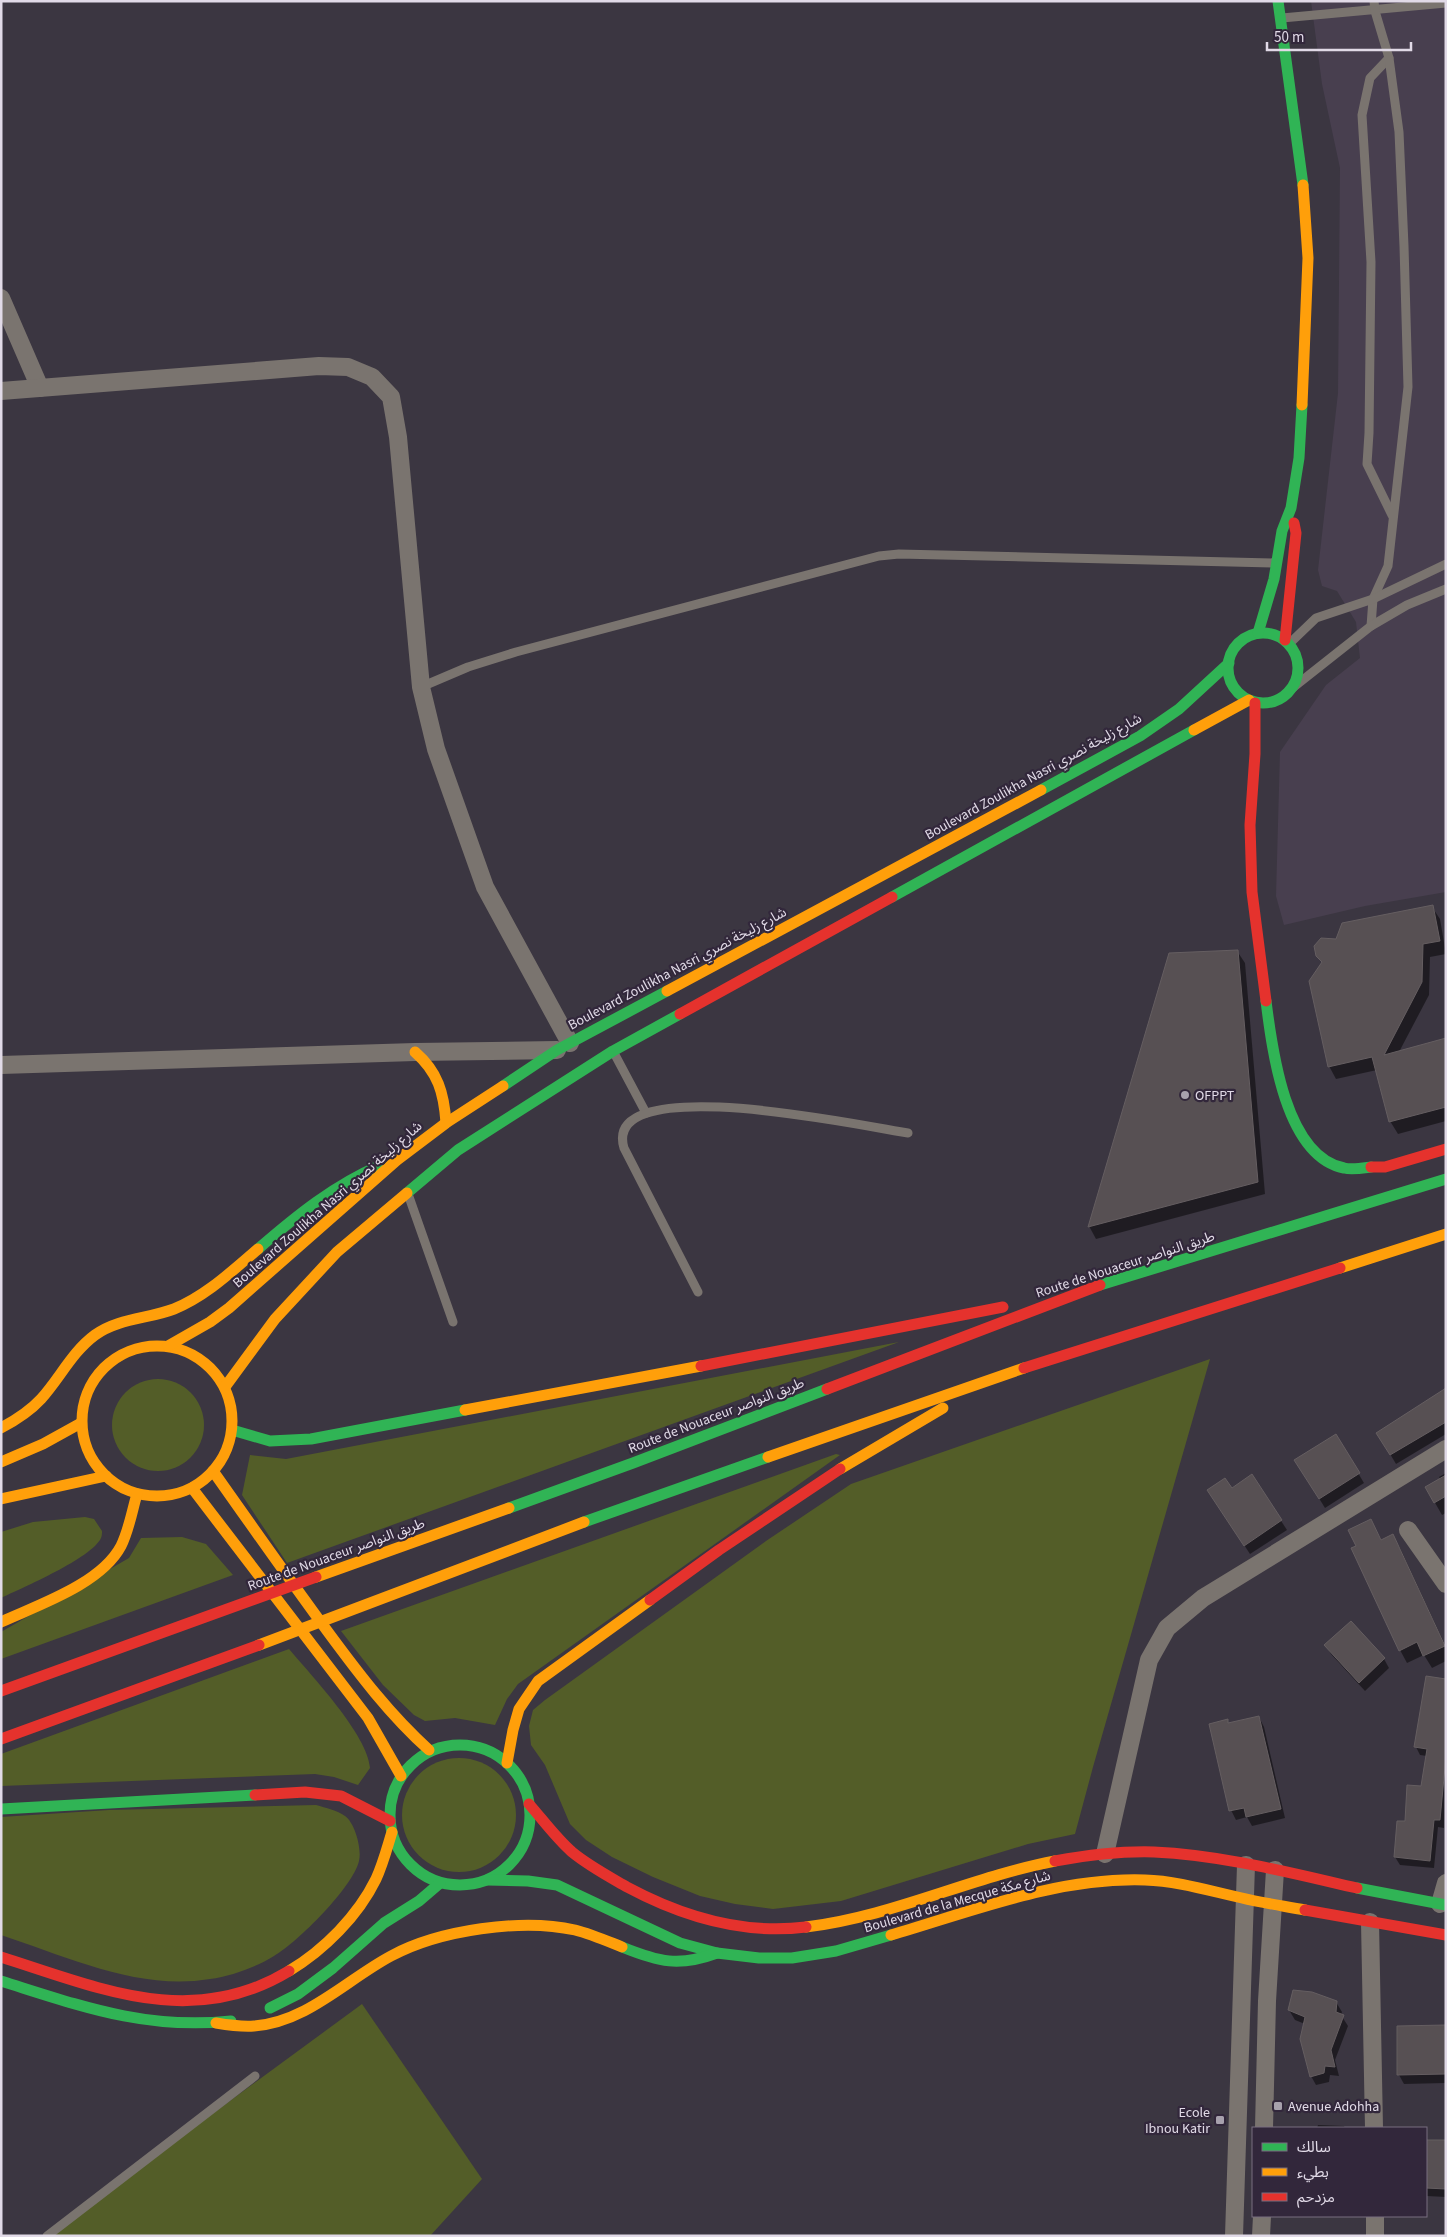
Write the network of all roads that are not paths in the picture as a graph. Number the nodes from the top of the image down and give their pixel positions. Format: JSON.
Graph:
{"nodes":[{"id":1,"x":1278,"y":1,"type":"edge"},
{"id":2,"x":1446,"y":4,"type":"edge"},
{"id":3,"x":1375,"y":6,"type":"edge"},
{"id":4,"x":1280,"y":18,"type":"junction"},
{"id":5,"x":1389,"y":58,"type":"junction"},
{"id":6,"x":1,"y":298,"type":"edge"},
{"id":7,"x":40,"y":388,"type":"junction"},
{"id":8,"x":1,"y":392,"type":"edge"},
{"id":9,"x":1291,"y":508,"type":"junction"},
{"id":10,"x":1393,"y":516,"type":"junction"},
{"id":11,"x":1276,"y":563,"type":"junction"},
{"id":12,"x":1446,"y":564,"type":"edge"},
{"id":13,"x":1446,"y":589,"type":"edge"},
{"id":14,"x":1373,"y":599,"type":"junction"},
{"id":15,"x":1372,"y":626,"type":"junction"},
{"id":16,"x":1258,"y":633,"type":"junction"},
{"id":17,"x":1287,"y":642,"type":"junction"},
{"id":18,"x":1228,"y":663,"type":"junction"},
{"id":19,"x":421,"y":687,"type":"junction"},
{"id":20,"x":1286,"y":694,"type":"junction"},
{"id":21,"x":1252,"y":701,"type":"junction"},
{"id":22,"x":1274,"y":714,"type":"dead end"},
{"id":23,"x":1266,"y":730,"type":"dead end"},
{"id":24,"x":1255,"y":754,"type":"junction"},
{"id":25,"x":564,"y":1046,"type":"junction"},
{"id":26,"x":612,"y":1051,"type":"junction"},
{"id":27,"x":415,"y":1052,"type":"junction"},
{"id":28,"x":1,"y":1065,"type":"edge"},
{"id":29,"x":646,"y":1113,"type":"junction"},
{"id":30,"x":446,"y":1123,"type":"junction"},
{"id":31,"x":908,"y":1133,"type":"dead end"},
{"id":32,"x":1446,"y":1149,"type":"edge"},
{"id":33,"x":397,"y":1160,"type":"junction"},
{"id":34,"x":1446,"y":1179,"type":"edge"},
{"id":35,"x":407,"y":1192,"type":"junction"},
{"id":36,"x":1446,"y":1234,"type":"edge"},
{"id":37,"x":1090,"y":1288,"type":"junction"},
{"id":38,"x":698,"y":1292,"type":"dead end"},
{"id":39,"x":453,"y":1322,"type":"dead end"},
{"id":40,"x":168,"y":1346,"type":"junction"},
{"id":41,"x":1005,"y":1374,"type":"junction"},
{"id":42,"x":225,"y":1387,"type":"junction"},
{"id":43,"x":81,"y":1424,"type":"junction"},
{"id":44,"x":1,"y":1428,"type":"edge"},
{"id":45,"x":232,"y":1430,"type":"junction"},
{"id":46,"x":1446,"y":1449,"type":"edge"},
{"id":47,"x":1,"y":1462,"type":"edge"},
{"id":48,"x":213,"y":1471,"type":"junction"},
{"id":49,"x":106,"y":1476,"type":"junction"},
{"id":50,"x":192,"y":1488,"type":"junction"},
{"id":51,"x":137,"y":1494,"type":"junction"},
{"id":52,"x":1,"y":1499,"type":"edge"},
{"id":53,"x":1408,"y":1530,"type":"dead end"},
{"id":54,"x":1446,"y":1584,"type":"edge"},
{"id":55,"x":1,"y":1622,"type":"edge"},
{"id":56,"x":1,"y":1691,"type":"edge"},
{"id":57,"x":1,"y":1739,"type":"edge"},
{"id":58,"x":430,"y":1750,"type":"junction"},
{"id":59,"x":507,"y":1763,"type":"junction"},
{"id":60,"x":401,"y":1776,"type":"junction"},
{"id":61,"x":529,"y":1804,"type":"junction"},
{"id":62,"x":1,"y":1809,"type":"edge"},
{"id":63,"x":391,"y":1826,"type":"junction"},
{"id":64,"x":1106,"y":1854,"type":"junction"},
{"id":65,"x":1246,"y":1865,"type":"junction"},
{"id":66,"x":1275,"y":1870,"type":"junction"},
{"id":67,"x":487,"y":1880,"type":"junction"},
{"id":68,"x":440,"y":1883,"type":"junction"},
{"id":69,"x":1446,"y":1883,"type":"edge"},
{"id":70,"x":1244,"y":1899,"type":"junction"},
{"id":71,"x":1273,"y":1904,"type":"junction"},
{"id":72,"x":1443,"y":1904,"type":"edge"},
{"id":73,"x":1370,"y":1922,"type":"junction"},
{"id":74,"x":1446,"y":1935,"type":"edge"},
{"id":75,"x":716,"y":1953,"type":"junction"},
{"id":76,"x":1,"y":1956,"type":"edge"},
{"id":77,"x":1,"y":1981,"type":"edge"},
{"id":78,"x":216,"y":2023,"type":"junction"},
{"id":79,"x":255,"y":2076,"type":"dead end"},
{"id":80,"x":1264,"y":2127,"type":"edge"},
{"id":81,"x":1374,"y":2127,"type":"edge"},
{"id":82,"x":1262,"y":2217,"type":"edge"},
{"id":83,"x":1375,"y":2217,"type":"edge"},
{"id":84,"x":47,"y":2236,"type":"edge"},
{"id":85,"x":1234,"y":2236,"type":"edge"},
{"id":86,"x":1261,"y":2236,"type":"edge"},
{"id":87,"x":1375,"y":2236,"type":"edge"}],
"edges":[{"from":1,"to":4,"type":"main road"},
{"from":2,"to":3,"type":"lane"},
{"from":3,"to":4,"type":"lane"},
{"from":3,"to":5,"type":"lane"},
{"from":4,"to":9,"type":"main road"},
{"from":5,"to":10,"type":"lane"},
{"from":5,"to":10,"type":"lane"},
{"from":6,"to":7,"type":"street"},
{"from":7,"to":8,"type":"street"},
{"from":7,"to":19,"type":"street"},
{"from":9,"to":11,"type":"main road"},
{"from":9,"to":17,"type":"main road"},
{"from":10,"to":14,"type":"lane"},
{"from":11,"to":16,"type":"main road"},
{"from":11,"to":19,"type":"lane"},
{"from":12,"to":14,"type":"lane"},
{"from":13,"to":15,"type":"lane"},
{"from":14,"to":15,"type":"lane"},
{"from":14,"to":17,"type":"lane"},
{"from":15,"to":20,"type":"lane"},
{"from":16,"to":17,"type":"main road"},
{"from":16,"to":18,"type":"main road"},
{"from":17,"to":20,"type":"main road"},
{"from":18,"to":21,"type":"main road"},
{"from":18,"to":25,"type":"main road","name":"Boulevard Zoulikha Nasri شارع زليخة نصري"},
{"from":19,"to":25,"type":"street"},
{"from":20,"to":21,"type":"main road"},
{"from":20,"to":22,"type":"main road"},
{"from":21,"to":24,"type":"main road"},
{"from":21,"to":26,"type":"main road"},
{"from":23,"to":24,"type":"main road"},
{"from":24,"to":32,"type":"main road"},
{"from":25,"to":27,"type":"street"},
{"from":25,"to":30,"type":"main road","name":"Boulevard Zoulikha Nasri شارع زليخة نصري"},
{"from":26,"to":29,"type":"lane"},
{"from":26,"to":35,"type":"main road"},
{"from":27,"to":28,"type":"street"},
{"from":27,"to":30,"type":"main road"},
{"from":29,"to":31,"type":"lane"},
{"from":29,"to":38,"type":"lane"},
{"from":30,"to":33,"type":"main road","name":"Boulevard Zoulikha Nasri شارع زليخة نصري"},
{"from":33,"to":40,"type":"main road","name":"Boulevard Zoulikha Nasri شارع زليخة نصري"},
{"from":33,"to":44,"type":"main road"},
{"from":34,"to":37,"type":"main road","name":"Route de Nouaceur طريق النواصر"},
{"from":35,"to":39,"type":"lane"},
{"from":35,"to":42,"type":"main road"},
{"from":36,"to":41,"type":"main road"},
{"from":37,"to":45,"type":"main road"},
{"from":37,"to":56,"type":"main road","name":"Route de Nouaceur طريق النواصر"},
{"from":40,"to":42,"type":"main road"},
{"from":40,"to":43,"type":"main road"},
{"from":41,"to":57,"type":"main road"},
{"from":41,"to":59,"type":"main road"},
{"from":42,"to":45,"type":"main road"},
{"from":43,"to":47,"type":"main road"},
{"from":43,"to":49,"type":"main road"},
{"from":45,"to":48,"type":"main road"},
{"from":46,"to":64,"type":"street"},
{"from":48,"to":50,"type":"main road"},
{"from":48,"to":58,"type":"main road"},
{"from":49,"to":51,"type":"main road"},
{"from":49,"to":52,"type":"main road"},
{"from":50,"to":51,"type":"main road"},
{"from":50,"to":60,"type":"main road"},
{"from":51,"to":55,"type":"main road"},
{"from":53,"to":54,"type":"street"},
{"from":58,"to":59,"type":"main road"},
{"from":58,"to":60,"type":"main road"},
{"from":59,"to":61,"type":"main road"},
{"from":60,"to":63,"type":"main road"},
{"from":61,"to":64,"type":"main road","name":"Boulevard de la Mecque شارع مكة"},
{"from":61,"to":67,"type":"main road"},
{"from":62,"to":63,"type":"main road"},
{"from":63,"to":68,"type":"main road"},
{"from":63,"to":76,"type":"main road"},
{"from":64,"to":65,"type":"main road","name":"Boulevard de la Mecque شارع مكة"},
{"from":65,"to":66,"type":"main road","name":"Boulevard de la Mecque شارع مكة"},
{"from":65,"to":70,"type":"street"},
{"from":66,"to":71,"type":"street"},
{"from":66,"to":72,"type":"main road","name":"Boulevard de la Mecque شارع مكة"},
{"from":67,"to":68,"type":"main road"},
{"from":67,"to":75,"type":"main road","name":"Boulevard de la Mecque شارع مكة"},
{"from":68,"to":78,"type":"main road"},
{"from":69,"to":72,"type":"street"},
{"from":70,"to":71,"type":"main road","name":"Boulevard de la Mecque شارع مكة"},
{"from":70,"to":75,"type":"main road","name":"Boulevard de la Mecque شارع مكة"},
{"from":70,"to":85,"type":"street"},
{"from":71,"to":73,"type":"main road","name":"Boulevard de la Mecque شارع مكة"},
{"from":71,"to":80,"type":"street"},
{"from":73,"to":74,"type":"main road","name":"Boulevard de la Mecque شارع مكة"},
{"from":73,"to":81,"type":"street"},
{"from":75,"to":78,"type":"main road"},
{"from":77,"to":78,"type":"main road"},
{"from":79,"to":84,"type":"lane"},
{"from":82,"to":86,"type":"street"},
{"from":83,"to":87,"type":"street"}]}
